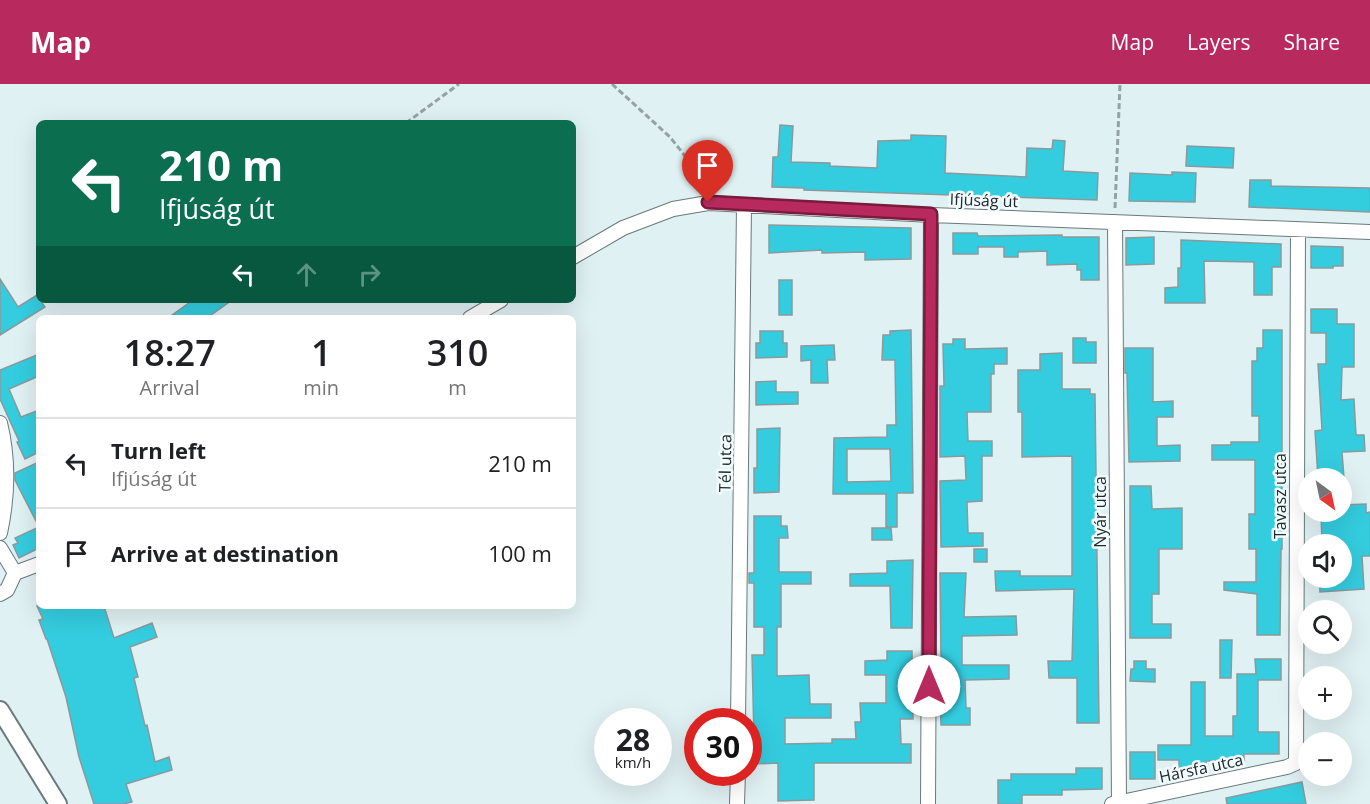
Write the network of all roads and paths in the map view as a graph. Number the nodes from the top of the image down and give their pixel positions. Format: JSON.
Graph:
{"nodes":[{"id":1,"x":459,"y":84,"type":"edge"},
{"id":2,"x":612,"y":84,"type":"edge"},
{"id":3,"x":1120,"y":84,"type":"edge"},
{"id":4,"x":410,"y":120,"type":"edge"},
{"id":5,"x":708,"y":202,"type":"junction"},
{"id":6,"x":744,"y":206,"type":"junction"},
{"id":7,"x":931,"y":214,"type":"junction"},
{"id":8,"x":1115,"y":222,"type":"junction"},
{"id":9,"x":1298,"y":230,"type":"junction"},
{"id":10,"x":1370,"y":232,"type":"edge"},
{"id":11,"x":576,"y":255,"type":"edge"},
{"id":12,"x":496,"y":303,"type":"edge"},
{"id":13,"x":475,"y":315,"type":"edge"},
{"id":14,"x":0,"y":423,"type":"edge"},
{"id":15,"x":0,"y":532,"type":"edge"},
{"id":16,"x":0,"y":548,"type":"edge"},
{"id":17,"x":36,"y":565,"type":"edge"},
{"id":18,"x":15,"y":573,"type":"junction"},
{"id":19,"x":0,"y":594,"type":"edge"},
{"id":20,"x":738,"y":708,"type":"edge"},
{"id":21,"x":2,"y":718,"type":"edge"},
{"id":22,"x":1296,"y":763,"type":"joint"},
{"id":23,"x":738,"y":786,"type":"edge"},
{"id":24,"x":58,"y":804,"type":"edge"},
{"id":25,"x":737,"y":804,"type":"edge"},
{"id":26,"x":928,"y":804,"type":"edge"},
{"id":27,"x":1117,"y":804,"type":"edge"}],
"edges":[{"from":1,"to":4,"type":"path"},
{"from":2,"to":5,"type":"path"},
{"from":3,"to":8,"type":"path"},
{"from":5,"to":6,"type":"street","name":"Ifjúság út"},
{"from":5,"to":11,"type":"street","name":"Ifjúság út"},
{"from":6,"to":7,"type":"street","name":"Ifjúság út"},
{"from":6,"to":20,"type":"street","name":"Tél utca"},
{"from":7,"to":8,"type":"street","name":"Ifjúság út"},
{"from":7,"to":26,"type":"street"},
{"from":8,"to":9,"type":"street","name":"Ifjúság út"},
{"from":8,"to":27,"type":"street","name":"Nyár utca"},
{"from":9,"to":10,"type":"street","name":"Ifjúság út"},
{"from":9,"to":22,"type":"street","name":"Tavasz utca"},
{"from":12,"to":13,"type":"street"},
{"from":14,"to":15,"type":"street"},
{"from":16,"to":18,"type":"street"},
{"from":17,"to":18,"type":"street"},
{"from":18,"to":19,"type":"street"},
{"from":21,"to":24,"type":"street"},
{"from":22,"to":27,"type":"street","name":"Hársfa utca"},
{"from":23,"to":25,"type":"street"}]}
